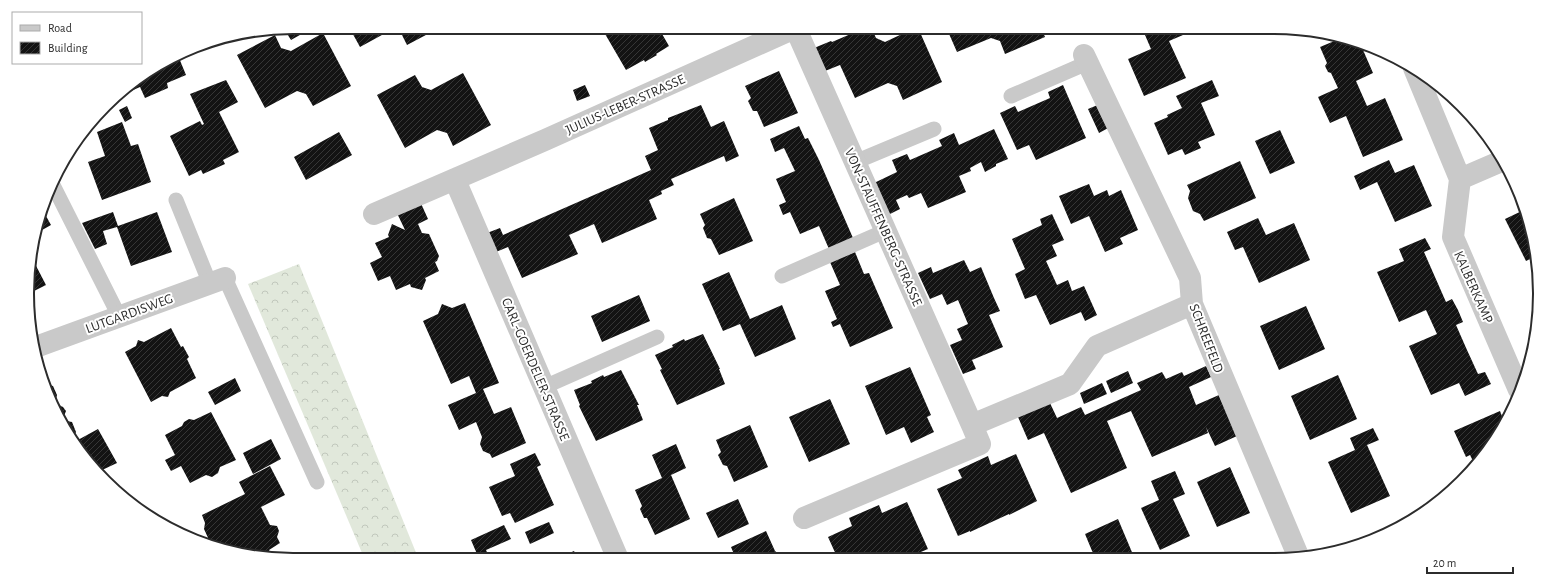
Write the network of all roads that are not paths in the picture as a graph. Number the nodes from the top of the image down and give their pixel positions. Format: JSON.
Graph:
{"nodes":[{"id":1,"x":780,"y":34,"type":"edge"},
{"id":2,"x":799,"y":34,"type":"edge"},
{"id":3,"x":1086,"y":59,"type":"joint"},
{"id":4,"x":1418,"y":78,"type":"edge"},
{"id":5,"x":1011,"y":96,"type":"dead end"},
{"id":6,"x":934,"y":129,"type":"dead end"},
{"id":7,"x":855,"y":162,"type":"junction"},
{"id":8,"x":1497,"y":163,"type":"edge"},
{"id":9,"x":1460,"y":179,"type":"junction"},
{"id":10,"x":455,"y":180,"type":"junction"},
{"id":11,"x":56,"y":190,"type":"edge"},
{"id":12,"x":176,"y":200,"type":"dead end"},
{"id":13,"x":374,"y":214,"type":"dead end"},
{"id":14,"x":885,"y":231,"type":"junction"},
{"id":15,"x":782,"y":276,"type":"dead end"},
{"id":16,"x":218,"y":281,"type":"junction"},
{"id":17,"x":1192,"y":304,"type":"junction"},
{"id":18,"x":119,"y":316,"type":"junction"},
{"id":19,"x":657,"y":338,"type":"dead end"},
{"id":20,"x":39,"y":346,"type":"edge"},
{"id":21,"x":1517,"y":383,"type":"edge"},
{"id":22,"x":544,"y":387,"type":"junction"},
{"id":23,"x":972,"y":425,"type":"junction"},
{"id":24,"x":317,"y":482,"type":"dead end"},
{"id":25,"x":804,"y":518,"type":"dead end"},
{"id":26,"x":1296,"y":552,"type":"edge"},
{"id":27,"x":615,"y":553,"type":"edge"}],
"edges":[{"from":1,"to":10,"type":"street","name":"JULIUS-LEBER-STRASSE"},
{"from":2,"to":7,"type":"street","name":"VON-STAUFFENBERG-STRASSE"},
{"from":3,"to":5,"type":"lane"},
{"from":3,"to":17,"type":"street","name":"SCHREEFELD"},
{"from":4,"to":9,"type":"street","name":"KALBERKAMP"},
{"from":6,"to":7,"type":"lane"},
{"from":7,"to":14,"type":"street","name":"VON-STAUFFENBERG-STRASSE"},
{"from":8,"to":9,"type":"street"},
{"from":9,"to":21,"type":"street","name":"KALBERKAMP"},
{"from":10,"to":13,"type":"street","name":"JULIUS-LEBER-STRASSE"},
{"from":10,"to":22,"type":"street","name":"CARL-GOERDELER-STRASSE"},
{"from":11,"to":18,"type":"lane"},
{"from":12,"to":16,"type":"lane"},
{"from":14,"to":15,"type":"lane"},
{"from":14,"to":23,"type":"street","name":"VON-STAUFFENBERG-STRASSE"},
{"from":16,"to":18,"type":"street","name":"LUTGARDISWEG"},
{"from":16,"to":24,"type":"lane"},
{"from":17,"to":23,"type":"street"},
{"from":17,"to":26,"type":"street","name":"SCHREEFELD"},
{"from":18,"to":20,"type":"street","name":"LUTGARDISWEG"},
{"from":19,"to":22,"type":"lane"},
{"from":22,"to":27,"type":"street","name":"CARL-GOERDELER-STRASSE"},
{"from":23,"to":25,"type":"street","name":"VON-STAUFFENBERG-STRASSE"}]}
